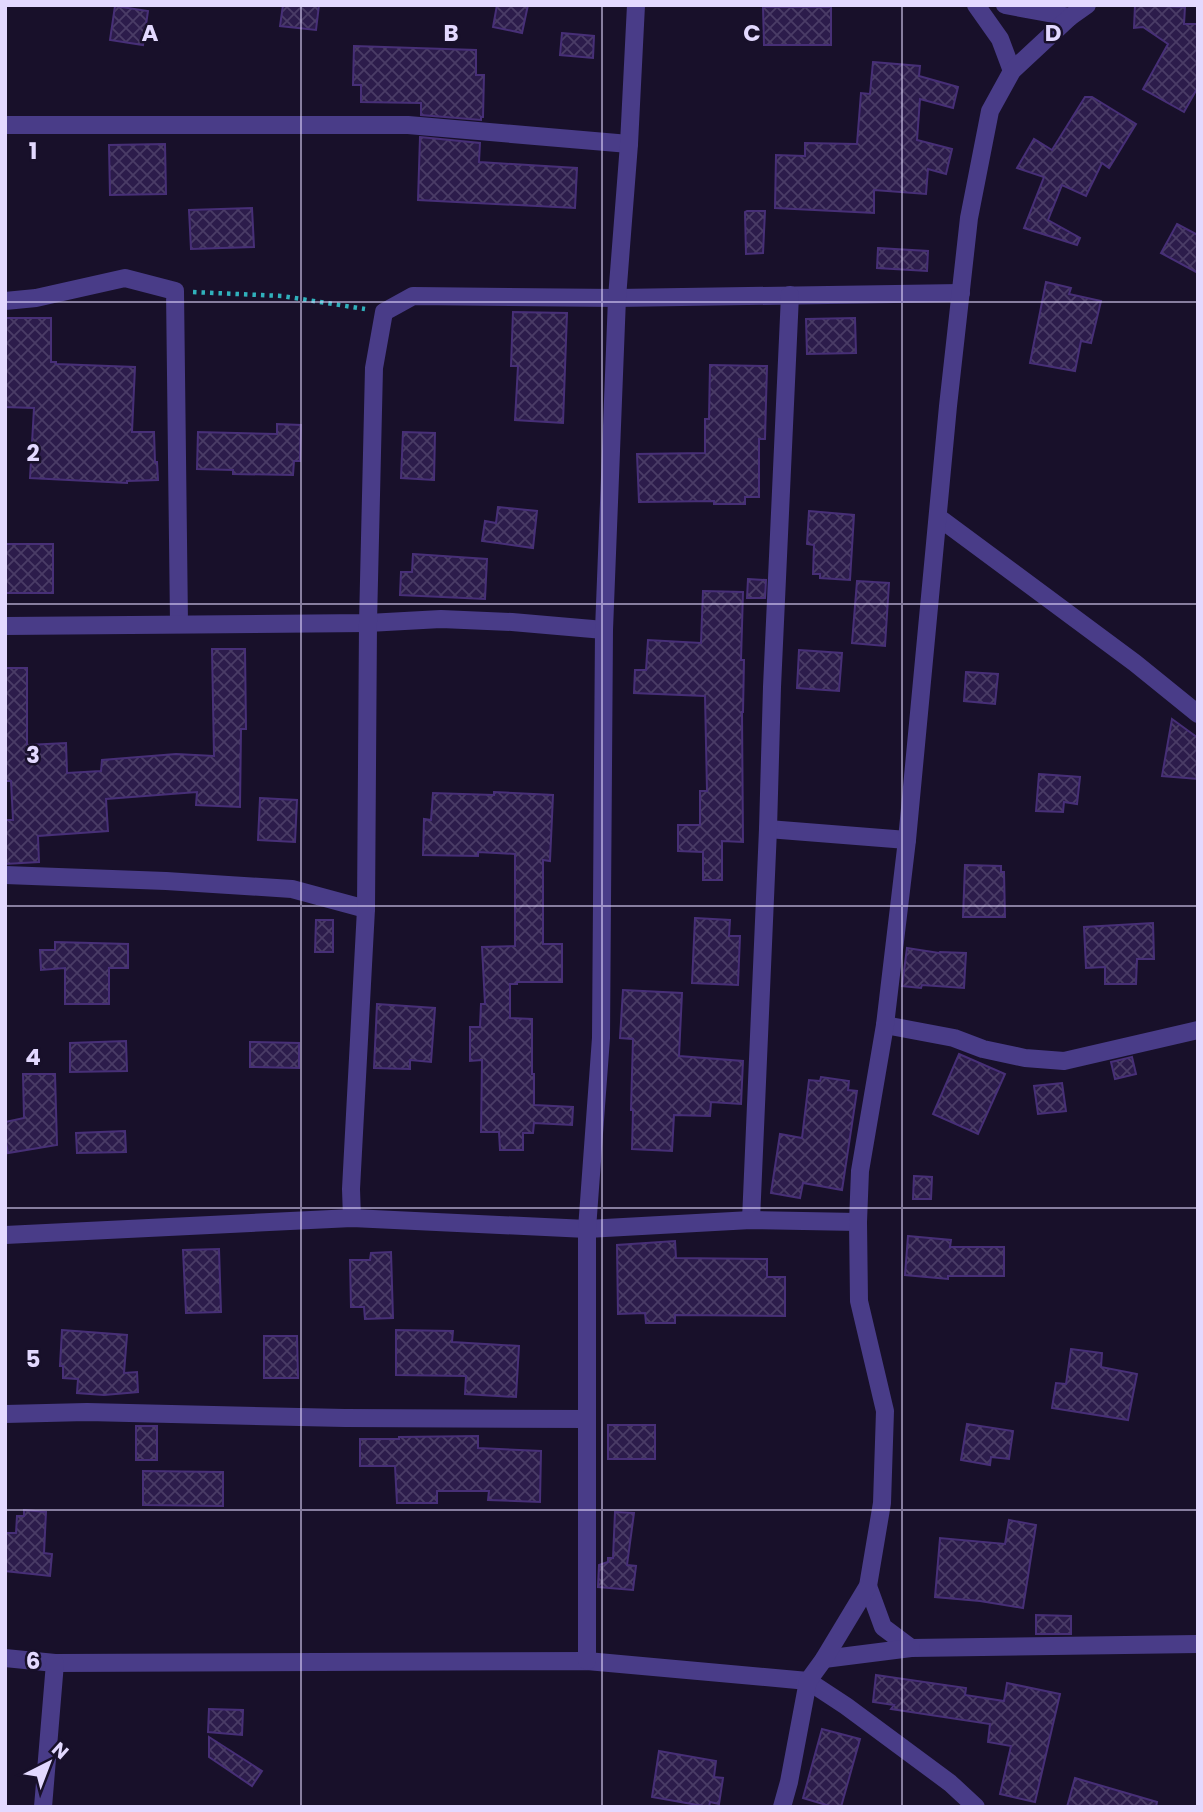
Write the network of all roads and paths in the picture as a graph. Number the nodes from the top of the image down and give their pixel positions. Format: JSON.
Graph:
{"nodes":[{"id":1,"x":636,"y":5,"type":"edge"},
{"id":2,"x":976,"y":5,"type":"edge"},
{"id":3,"x":1005,"y":5,"type":"edge"},
{"id":4,"x":1087,"y":5,"type":"edge"},
{"id":5,"x":1070,"y":17,"type":"junction"},
{"id":6,"x":1012,"y":71,"type":"junction"},
{"id":7,"x":5,"y":125,"type":"edge"},
{"id":8,"x":629,"y":144,"type":"junction"},
{"id":9,"x":175,"y":291,"type":"junction"},
{"id":10,"x":961,"y":293,"type":"junction"},
{"id":11,"x":790,"y":295,"type":"junction"},
{"id":12,"x":617,"y":298,"type":"junction"},
{"id":13,"x":5,"y":301,"type":"edge"},
{"id":14,"x":384,"y":312,"type":"junction"},
{"id":15,"x":939,"y":517,"type":"junction"},
{"id":16,"x":368,"y":623,"type":"junction"},
{"id":17,"x":179,"y":624,"type":"junction"},
{"id":18,"x":5,"y":626,"type":"edge"},
{"id":19,"x":604,"y":630,"type":"junction"},
{"id":20,"x":1198,"y":714,"type":"edge"},
{"id":21,"x":768,"y":829,"type":"junction"},
{"id":22,"x":907,"y":841,"type":"junction"},
{"id":23,"x":5,"y":875,"type":"edge"},
{"id":24,"x":366,"y":909,"type":"junction"},
{"id":25,"x":885,"y":1025,"type":"junction"},
{"id":26,"x":1198,"y":1030,"type":"edge"},
{"id":27,"x":352,"y":1218,"type":"junction"},
{"id":28,"x":751,"y":1220,"type":"junction"},
{"id":29,"x":858,"y":1222,"type":"junction"},
{"id":30,"x":587,"y":1229,"type":"junction"},
{"id":31,"x":5,"y":1235,"type":"edge"},
{"id":32,"x":5,"y":1414,"type":"edge"},
{"id":33,"x":587,"y":1419,"type":"junction"},
{"id":34,"x":868,"y":1586,"type":"junction"},
{"id":35,"x":1198,"y":1644,"type":"edge"},
{"id":36,"x":911,"y":1648,"type":"junction"},
{"id":37,"x":5,"y":1658,"type":"edge"},
{"id":38,"x":824,"y":1660,"type":"junction"},
{"id":39,"x":587,"y":1661,"type":"junction"},
{"id":40,"x":55,"y":1663,"type":"junction"},
{"id":41,"x":808,"y":1681,"type":"junction"},
{"id":42,"x":43,"y":1807,"type":"edge"},
{"id":43,"x":782,"y":1807,"type":"edge"},
{"id":44,"x":976,"y":1807,"type":"edge"}],
"edges":[{"from":1,"to":8,"type":"street"},
{"from":2,"to":6,"type":"street"},
{"from":3,"to":5,"type":"street"},
{"from":4,"to":5,"type":"street"},
{"from":5,"to":6,"type":"street"},
{"from":6,"to":10,"type":"street"},
{"from":7,"to":8,"type":"street"},
{"from":8,"to":12,"type":"street"},
{"from":9,"to":13,"type":"street"},
{"from":9,"to":14,"type":"path"},
{"from":9,"to":17,"type":"street"},
{"from":10,"to":11,"type":"street"},
{"from":10,"to":15,"type":"street"},
{"from":11,"to":12,"type":"street"},
{"from":11,"to":21,"type":"street"},
{"from":12,"to":14,"type":"street"},
{"from":12,"to":19,"type":"street"},
{"from":14,"to":16,"type":"street"},
{"from":15,"to":20,"type":"street"},
{"from":15,"to":22,"type":"street"},
{"from":16,"to":17,"type":"street"},
{"from":16,"to":19,"type":"street"},
{"from":16,"to":24,"type":"street"},
{"from":17,"to":18,"type":"street"},
{"from":19,"to":30,"type":"street"},
{"from":21,"to":22,"type":"street"},
{"from":21,"to":28,"type":"street"},
{"from":22,"to":25,"type":"street"},
{"from":23,"to":24,"type":"street"},
{"from":24,"to":27,"type":"street"},
{"from":25,"to":26,"type":"street"},
{"from":25,"to":29,"type":"street"},
{"from":27,"to":30,"type":"street"},
{"from":27,"to":31,"type":"street"},
{"from":28,"to":29,"type":"street"},
{"from":28,"to":30,"type":"street"},
{"from":29,"to":34,"type":"street"},
{"from":30,"to":33,"type":"street"},
{"from":32,"to":33,"type":"street"},
{"from":33,"to":39,"type":"street"},
{"from":34,"to":36,"type":"street"},
{"from":34,"to":38,"type":"street"},
{"from":35,"to":36,"type":"street"},
{"from":36,"to":38,"type":"street"},
{"from":37,"to":40,"type":"street"},
{"from":38,"to":41,"type":"street"},
{"from":39,"to":40,"type":"street"},
{"from":39,"to":41,"type":"street"},
{"from":40,"to":42,"type":"street"},
{"from":41,"to":43,"type":"street"},
{"from":41,"to":44,"type":"street"}]}
